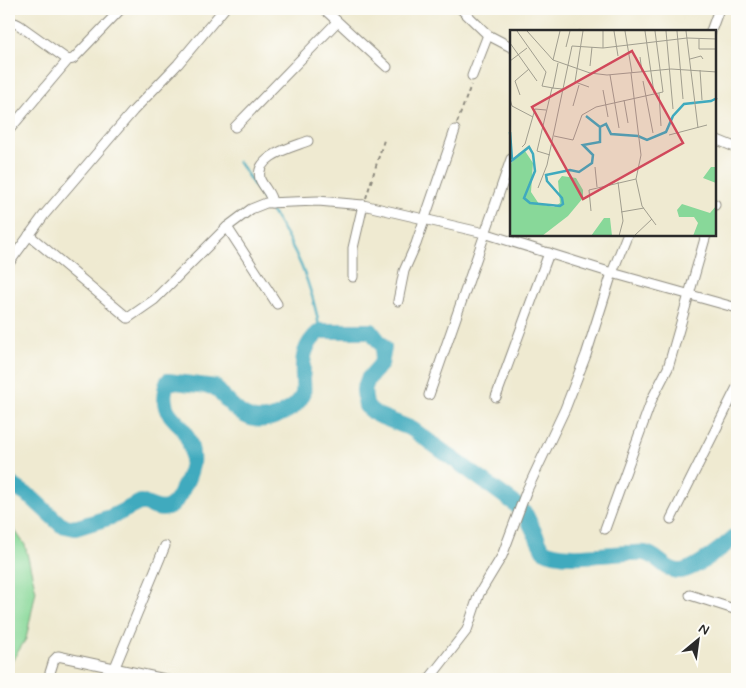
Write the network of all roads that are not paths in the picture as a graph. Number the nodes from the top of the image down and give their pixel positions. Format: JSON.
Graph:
{"nodes":[{"id":1,"x":121,"y":9,"type":"edge"},
{"id":2,"x":224,"y":9,"type":"edge"},
{"id":3,"x":324,"y":9,"type":"edge"},
{"id":4,"x":461,"y":9,"type":"edge"},
{"id":5,"x":720,"y":9,"type":"edge"},
{"id":6,"x":337,"y":22,"type":"junction"},
{"id":7,"x":9,"y":24,"type":"edge"},
{"id":8,"x":712,"y":30,"type":"edge"},
{"id":9,"x":488,"y":36,"type":"junction"},
{"id":10,"x":510,"y":47,"type":"edge"},
{"id":11,"x":68,"y":60,"type":"junction"},
{"id":12,"x":387,"y":67,"type":"dead end"},
{"id":13,"x":472,"y":76,"type":"road end"},
{"id":14,"x":234,"y":127,"type":"dead end"},
{"id":15,"x":9,"y":130,"type":"edge"},
{"id":16,"x":455,"y":130,"type":"road end"},
{"id":17,"x":716,"y":139,"type":"edge"},
{"id":18,"x":308,"y":141,"type":"dead end"},
{"id":19,"x":737,"y":148,"type":"edge"},
{"id":20,"x":510,"y":162,"type":"edge"},
{"id":21,"x":272,"y":203,"type":"junction"},
{"id":22,"x":363,"y":205,"type":"junction"},
{"id":23,"x":424,"y":218,"type":"junction"},
{"id":24,"x":227,"y":227,"type":"junction"},
{"id":25,"x":484,"y":233,"type":"junction"},
{"id":26,"x":29,"y":235,"type":"junction"},
{"id":27,"x":627,"y":236,"type":"edge"},
{"id":28,"x":706,"y":236,"type":"edge"},
{"id":29,"x":549,"y":253,"type":"junction"},
{"id":30,"x":9,"y":263,"type":"edge"},
{"id":31,"x":612,"y":273,"type":"junction"},
{"id":32,"x":353,"y":277,"type":"dead end"},
{"id":33,"x":688,"y":295,"type":"junction"},
{"id":34,"x":398,"y":302,"type":"dead end"},
{"id":35,"x":278,"y":304,"type":"dead end"},
{"id":36,"x":737,"y":307,"type":"edge"},
{"id":37,"x":737,"y":387,"type":"edge"},
{"id":38,"x":429,"y":395,"type":"dead end"},
{"id":39,"x":496,"y":397,"type":"dead end"},
{"id":40,"x":670,"y":519,"type":"dead end"},
{"id":41,"x":605,"y":530,"type":"dead end"},
{"id":42,"x":165,"y":546,"type":"dead end"},
{"id":43,"x":690,"y":595,"type":"dead end"},
{"id":44,"x":737,"y":610,"type":"edge"},
{"id":45,"x":115,"y":667,"type":"junction"},
{"id":46,"x":48,"y":679,"type":"edge"},
{"id":47,"x":165,"y":679,"type":"edge"},
{"id":48,"x":429,"y":679,"type":"edge"}],
"edges":[{"from":1,"to":11,"type":"street"},
{"from":2,"to":26,"type":"street"},
{"from":3,"to":6,"type":"street"},
{"from":4,"to":9,"type":"street"},
{"from":5,"to":8,"type":"street"},
{"from":6,"to":12,"type":"street"},
{"from":6,"to":14,"type":"street"},
{"from":7,"to":11,"type":"street"},
{"from":9,"to":10,"type":"street"},
{"from":9,"to":13,"type":"street"},
{"from":11,"to":15,"type":"street"},
{"from":16,"to":23,"type":"street"},
{"from":17,"to":19,"type":"street"},
{"from":18,"to":21,"type":"street"},
{"from":20,"to":25,"type":"street"},
{"from":21,"to":22,"type":"street"},
{"from":21,"to":24,"type":"street"},
{"from":22,"to":23,"type":"street"},
{"from":22,"to":32,"type":"street"},
{"from":23,"to":25,"type":"street"},
{"from":23,"to":34,"type":"street"},
{"from":24,"to":26,"type":"street"},
{"from":24,"to":35,"type":"street"},
{"from":25,"to":29,"type":"street"},
{"from":25,"to":38,"type":"street"},
{"from":26,"to":30,"type":"street"},
{"from":27,"to":31,"type":"street"},
{"from":28,"to":33,"type":"street"},
{"from":29,"to":31,"type":"street"},
{"from":29,"to":39,"type":"street"},
{"from":31,"to":33,"type":"street"},
{"from":31,"to":48,"type":"street"},
{"from":33,"to":36,"type":"street"},
{"from":33,"to":41,"type":"street"},
{"from":37,"to":40,"type":"street"},
{"from":42,"to":45,"type":"street"},
{"from":43,"to":44,"type":"street"},
{"from":45,"to":46,"type":"street"},
{"from":45,"to":47,"type":"street"}]}
